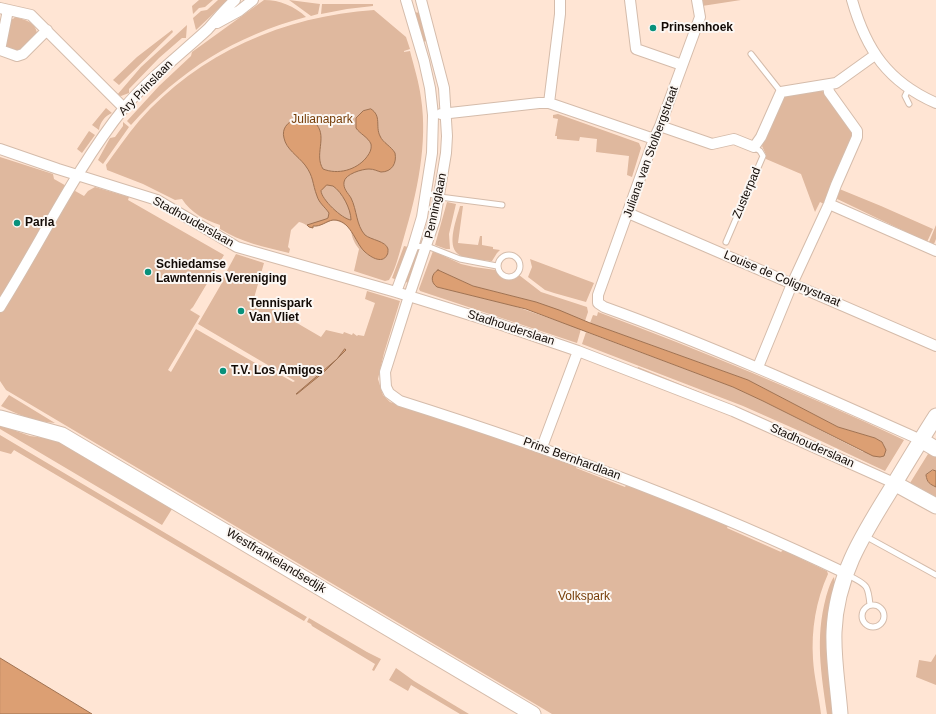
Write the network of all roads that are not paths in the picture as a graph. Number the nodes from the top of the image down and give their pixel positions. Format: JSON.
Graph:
{"nodes":[{"id":1,"x":235,"y":0,"type":"edge"},
{"id":2,"x":253,"y":0,"type":"edge"},
{"id":3,"x":406,"y":0,"type":"edge"},
{"id":4,"x":421,"y":0,"type":"edge"},
{"id":5,"x":560,"y":0,"type":"edge"},
{"id":6,"x":630,"y":0,"type":"edge"},
{"id":7,"x":697,"y":0,"type":"edge"},
{"id":8,"x":852,"y":0,"type":"edge"},
{"id":9,"x":4,"y":9,"type":"edge"},
{"id":10,"x":208,"y":28,"type":"junction"},
{"id":11,"x":47,"y":30,"type":"junction"},
{"id":12,"x":751,"y":54,"type":"dead end"},
{"id":13,"x":875,"y":55,"type":"junction"},
{"id":14,"x":682,"y":66,"type":"junction"},
{"id":15,"x":828,"y":85,"type":"junction"},
{"id":16,"x":909,"y":88,"type":"junction"},
{"id":17,"x":781,"y":92,"type":"junction"},
{"id":18,"x":549,"y":103,"type":"junction"},
{"id":19,"x":936,"y":103,"type":"edge"},
{"id":20,"x":909,"y":104,"type":"dead end"},
{"id":21,"x":124,"y":108,"type":"junction"},
{"id":22,"x":447,"y":114,"type":"junction"},
{"id":23,"x":433,"y":115,"type":"junction"},
{"id":24,"x":660,"y":126,"type":"junction"},
{"id":25,"x":654,"y":139,"type":"junction"},
{"id":26,"x":754,"y":147,"type":"junction"},
{"id":27,"x":0,"y":149,"type":"edge"},
{"id":28,"x":78,"y":176,"type":"junction"},
{"id":29,"x":426,"y":194,"type":"junction"},
{"id":30,"x":440,"y":197,"type":"junction"},
{"id":31,"x":829,"y":204,"type":"junction"},
{"id":32,"x":502,"y":205,"type":"dead end"},
{"id":33,"x":628,"y":213,"type":"junction"},
{"id":34,"x":726,"y":242,"type":"dead end"},
{"id":35,"x":427,"y":246,"type":"junction"},
{"id":36,"x":413,"y":247,"type":"junction"},
{"id":37,"x":936,"y":251,"type":"edge"},
{"id":38,"x":497,"y":266,"type":"junction"},
{"id":39,"x":792,"y":284,"type":"junction"},
{"id":40,"x":396,"y":292,"type":"junction"},
{"id":41,"x":409,"y":296,"type":"junction"},
{"id":42,"x":0,"y":307,"type":"edge"},
{"id":43,"x":936,"y":346,"type":"edge"},
{"id":44,"x":578,"y":351,"type":"junction"},
{"id":45,"x":758,"y":367,"type":"junction"},
{"id":46,"x":0,"y":409,"type":"edge"},
{"id":47,"x":936,"y":416,"type":"edge"},
{"id":48,"x":6,"y":420,"type":"edge"},
{"id":49,"x":920,"y":440,"type":"junction"},
{"id":50,"x":542,"y":447,"type":"junction"},
{"id":51,"x":936,"y":449,"type":"edge"},
{"id":52,"x":894,"y":483,"type":"junction"},
{"id":53,"x":936,"y":506,"type":"edge"},
{"id":54,"x":862,"y":535,"type":"junction"},
{"id":55,"x":845,"y":574,"type":"junction"},
{"id":56,"x":936,"y":575,"type":"edge"},
{"id":57,"x":870,"y":605,"type":"junction"},
{"id":58,"x":836,"y":668,"type":"junction"},
{"id":59,"x":534,"y":714,"type":"edge"},
{"id":60,"x":840,"y":714,"type":"edge"},
{"id":61,"x":848,"y":714,"type":"edge"}],
"edges":[{"from":1,"to":10,"type":"street","name":"Ary Prinslaan"},
{"from":2,"to":10,"type":"street","name":"Ary Prinslaan"},
{"from":3,"to":23,"type":"street","name":"Penninglaan"},
{"from":4,"to":22,"type":"street","name":"Penninglaan"},
{"from":5,"to":18,"type":"street"},
{"from":6,"to":14,"type":"street"},
{"from":7,"to":14,"type":"street","name":"Juliana van Stolbergstraat"},
{"from":8,"to":13,"type":"street"},
{"from":9,"to":11,"type":"street"},
{"from":9,"to":11,"type":"street"},
{"from":10,"to":21,"type":"street","name":"Ary Prinslaan"},
{"from":11,"to":21,"type":"street"},
{"from":12,"to":17,"type":"lane"},
{"from":13,"to":15,"type":"street"},
{"from":13,"to":16,"type":"street"},
{"from":14,"to":24,"type":"street","name":"Juliana van Stolbergstraat"},
{"from":15,"to":17,"type":"street"},
{"from":15,"to":31,"type":"street"},
{"from":16,"to":19,"type":"street"},
{"from":16,"to":20,"type":"lane"},
{"from":17,"to":26,"type":"street"},
{"from":18,"to":22,"type":"street"},
{"from":18,"to":25,"type":"street"},
{"from":21,"to":28,"type":"street","name":"Ary Prinslaan"},
{"from":22,"to":23,"type":"street"},
{"from":22,"to":30,"type":"street","name":"Penninglaan"},
{"from":23,"to":29,"type":"street","name":"Penninglaan"},
{"from":24,"to":25,"type":"street","name":"Juliana van Stolbergstraat"},
{"from":24,"to":26,"type":"street"},
{"from":25,"to":33,"type":"street","name":"Juliana van Stolbergstraat"},
{"from":26,"to":34,"type":"lane","name":"Zusterpad"},
{"from":27,"to":28,"type":"street","name":"Stadhouderslaan"},
{"from":28,"to":40,"type":"street","name":"Stadhouderslaan"},
{"from":28,"to":42,"type":"street","name":"Ary Prinslaan"},
{"from":29,"to":30,"type":"lane"},
{"from":29,"to":36,"type":"street","name":"Penninglaan"},
{"from":30,"to":32,"type":"lane"},
{"from":30,"to":35,"type":"street","name":"Penninglaan"},
{"from":31,"to":37,"type":"street"},
{"from":31,"to":39,"type":"street"},
{"from":33,"to":39,"type":"street","name":"Louise de Colignystraat"},
{"from":33,"to":45,"type":"street","name":"Juliana van Stolbergstraat"},
{"from":35,"to":36,"type":"lane"},
{"from":35,"to":38,"type":"lane"},
{"from":35,"to":41,"type":"street","name":"Penninglaan"},
{"from":36,"to":40,"type":"street","name":"Penninglaan"},
{"from":38,"to":38,"type":"lane"},
{"from":39,"to":43,"type":"street","name":"Louise de Colignystraat"},
{"from":39,"to":45,"type":"street"},
{"from":40,"to":41,"type":"street","name":"Stadhouderslaan"},
{"from":41,"to":44,"type":"street","name":"Stadhouderslaan"},
{"from":41,"to":50,"type":"street","name":"Prins Bernhardlaan"},
{"from":44,"to":50,"type":"street"},
{"from":44,"to":52,"type":"street","name":"Stadhouderslaan"},
{"from":45,"to":49,"type":"street"},
{"from":46,"to":48,"type":"street","name":"Westfrankelandsedijk"},
{"from":47,"to":49,"type":"street"},
{"from":48,"to":59,"type":"street","name":"Westfrankelandsedijk"},
{"from":49,"to":51,"type":"street"},
{"from":49,"to":52,"type":"street"},
{"from":50,"to":55,"type":"street","name":"Prins Bernhardlaan"},
{"from":52,"to":53,"type":"street","name":"Stadhouderslaan"},
{"from":52,"to":54,"type":"street"},
{"from":54,"to":55,"type":"street"},
{"from":54,"to":56,"type":"lane"},
{"from":55,"to":57,"type":"lane"},
{"from":55,"to":58,"type":"street"},
{"from":57,"to":57,"type":"lane"},
{"from":58,"to":60,"type":"street"},
{"from":58,"to":61,"type":"street"}]}
